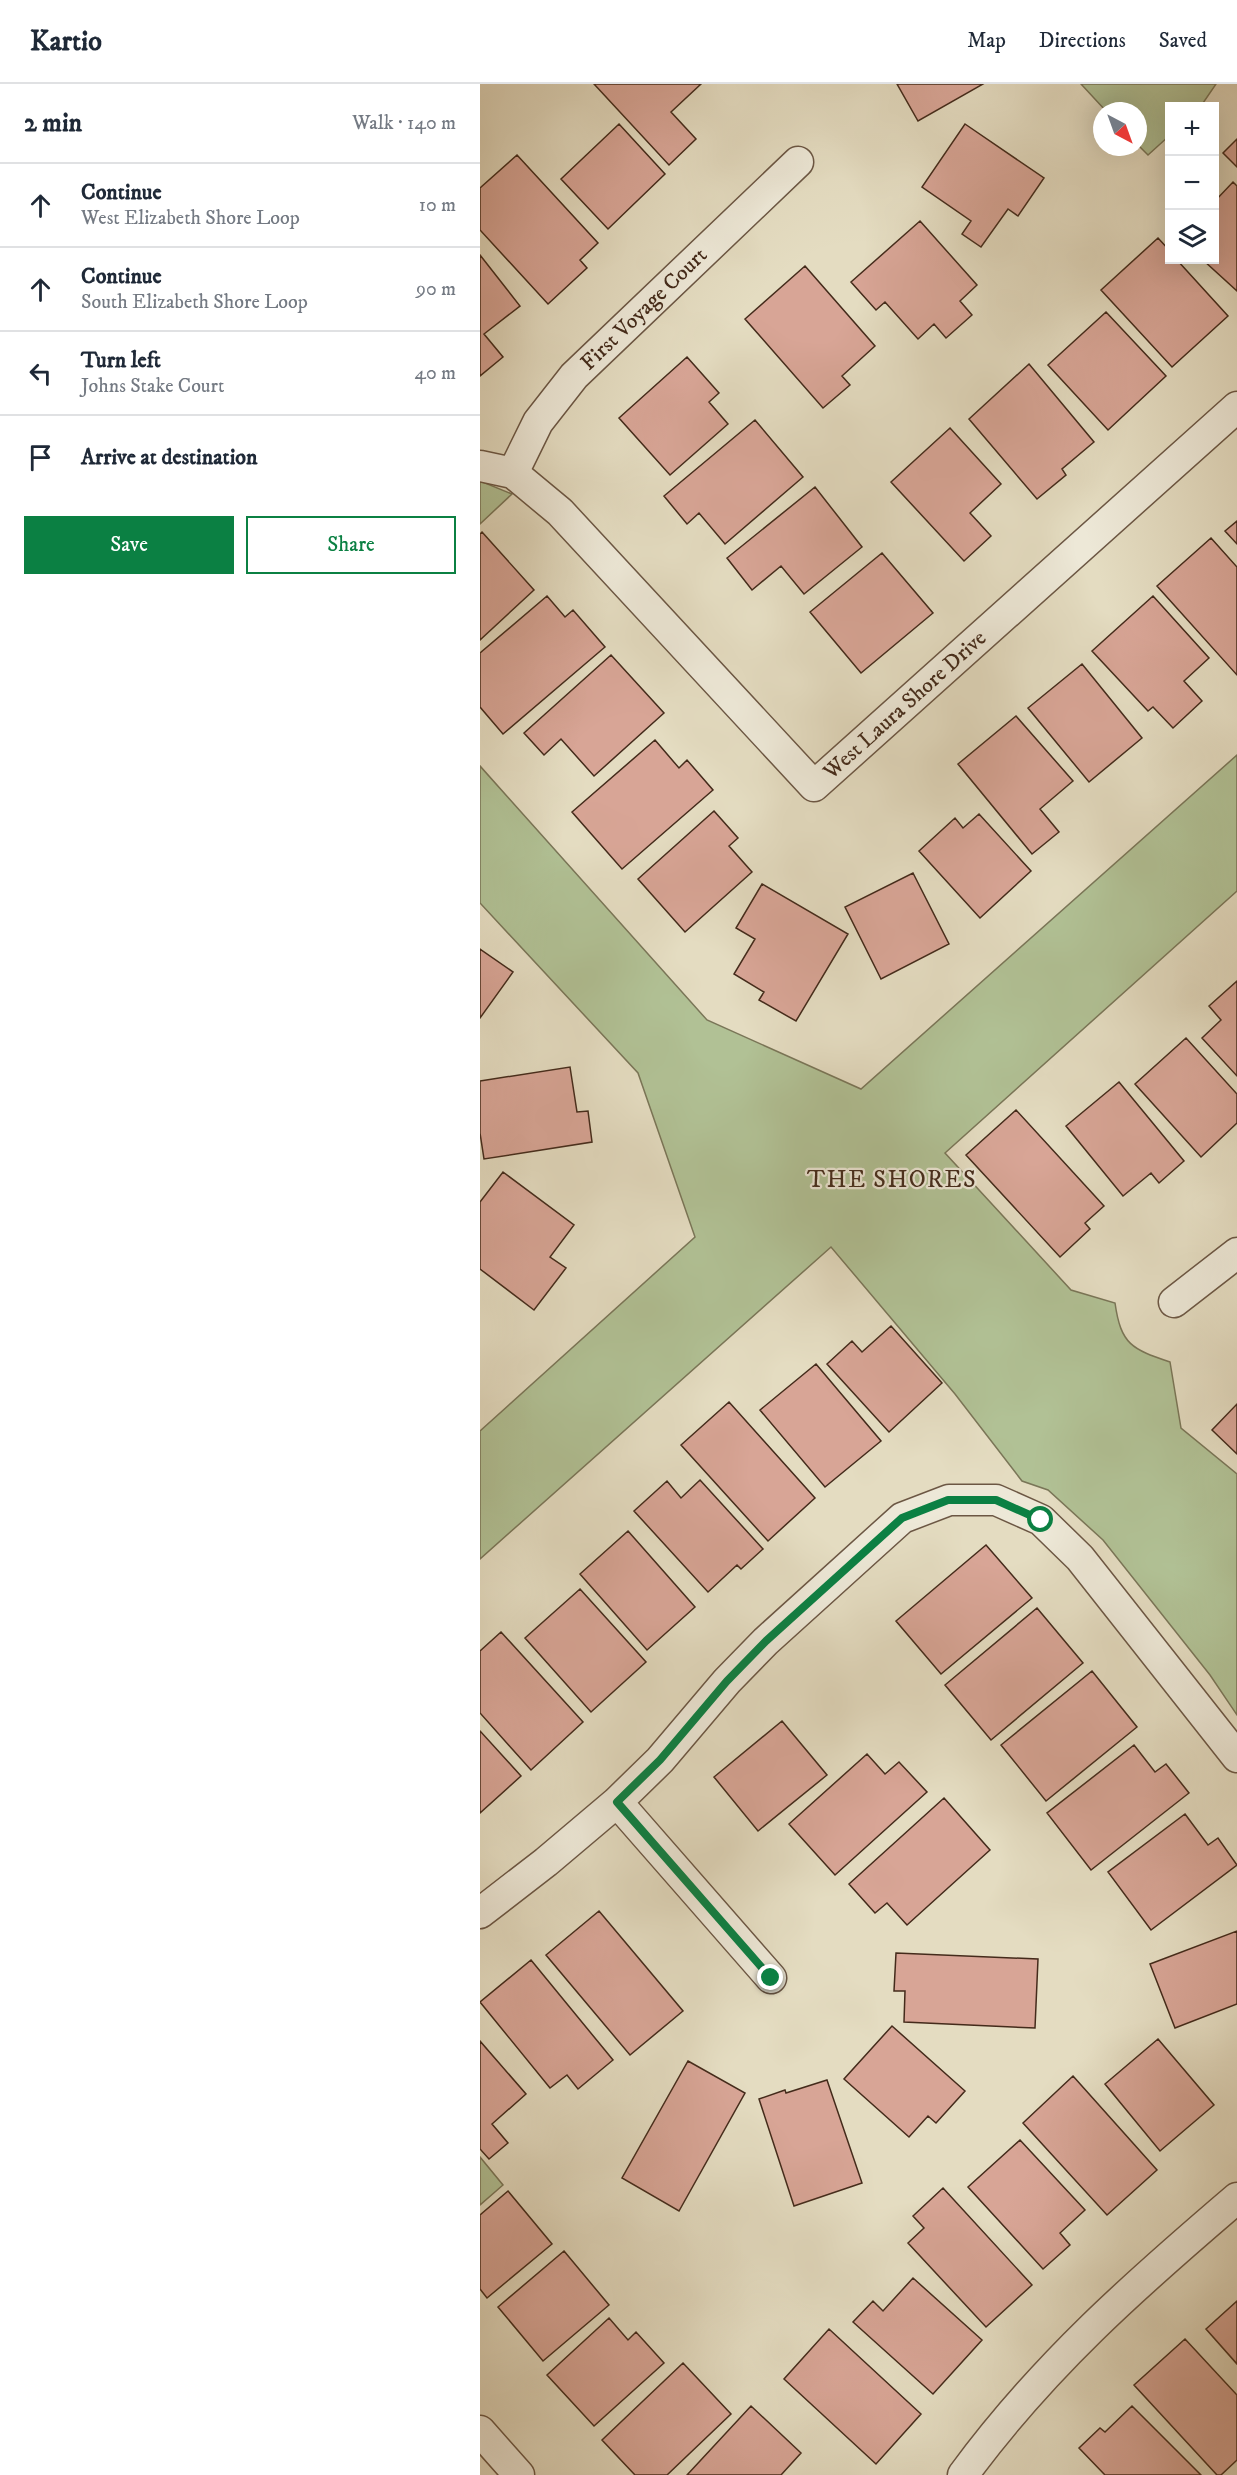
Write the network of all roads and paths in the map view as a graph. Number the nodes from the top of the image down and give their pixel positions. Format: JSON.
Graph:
{"nodes":[{"id":1,"x":798,"y":162,"type":"dead end"},
{"id":2,"x":1237,"y":407,"type":"edge"},
{"id":3,"x":480,"y":466,"type":"edge"},
{"id":4,"x":513,"y":473,"type":"junction"},
{"id":5,"x":1237,"y":1253,"type":"edge"},
{"id":6,"x":1174,"y":1302,"type":"dead end"},
{"id":7,"x":1237,"y":1757,"type":"edge"},
{"id":8,"x":617,"y":1802,"type":"junction"},
{"id":9,"x":480,"y":1913,"type":"edge"},
{"id":10,"x":771,"y":1978,"type":"dead end"},
{"id":11,"x":1237,"y":2198,"type":"edge"},
{"id":12,"x":480,"y":2431,"type":"edge"},
{"id":13,"x":519,"y":2475,"type":"edge"},
{"id":14,"x":963,"y":2475,"type":"edge"}],
"edges":[{"from":1,"to":4,"type":"street","name":"First Voyage Court"},
{"from":2,"to":4,"type":"street","name":"West Laura Shore Drive"},
{"from":3,"to":4,"type":"street","name":"West Laura Shore Drive"},
{"from":5,"to":6,"type":"street"},
{"from":7,"to":8,"type":"street"},
{"from":8,"to":9,"type":"street"},
{"from":8,"to":10,"type":"street"},
{"from":11,"to":14,"type":"street"},
{"from":12,"to":13,"type":"street"}]}
